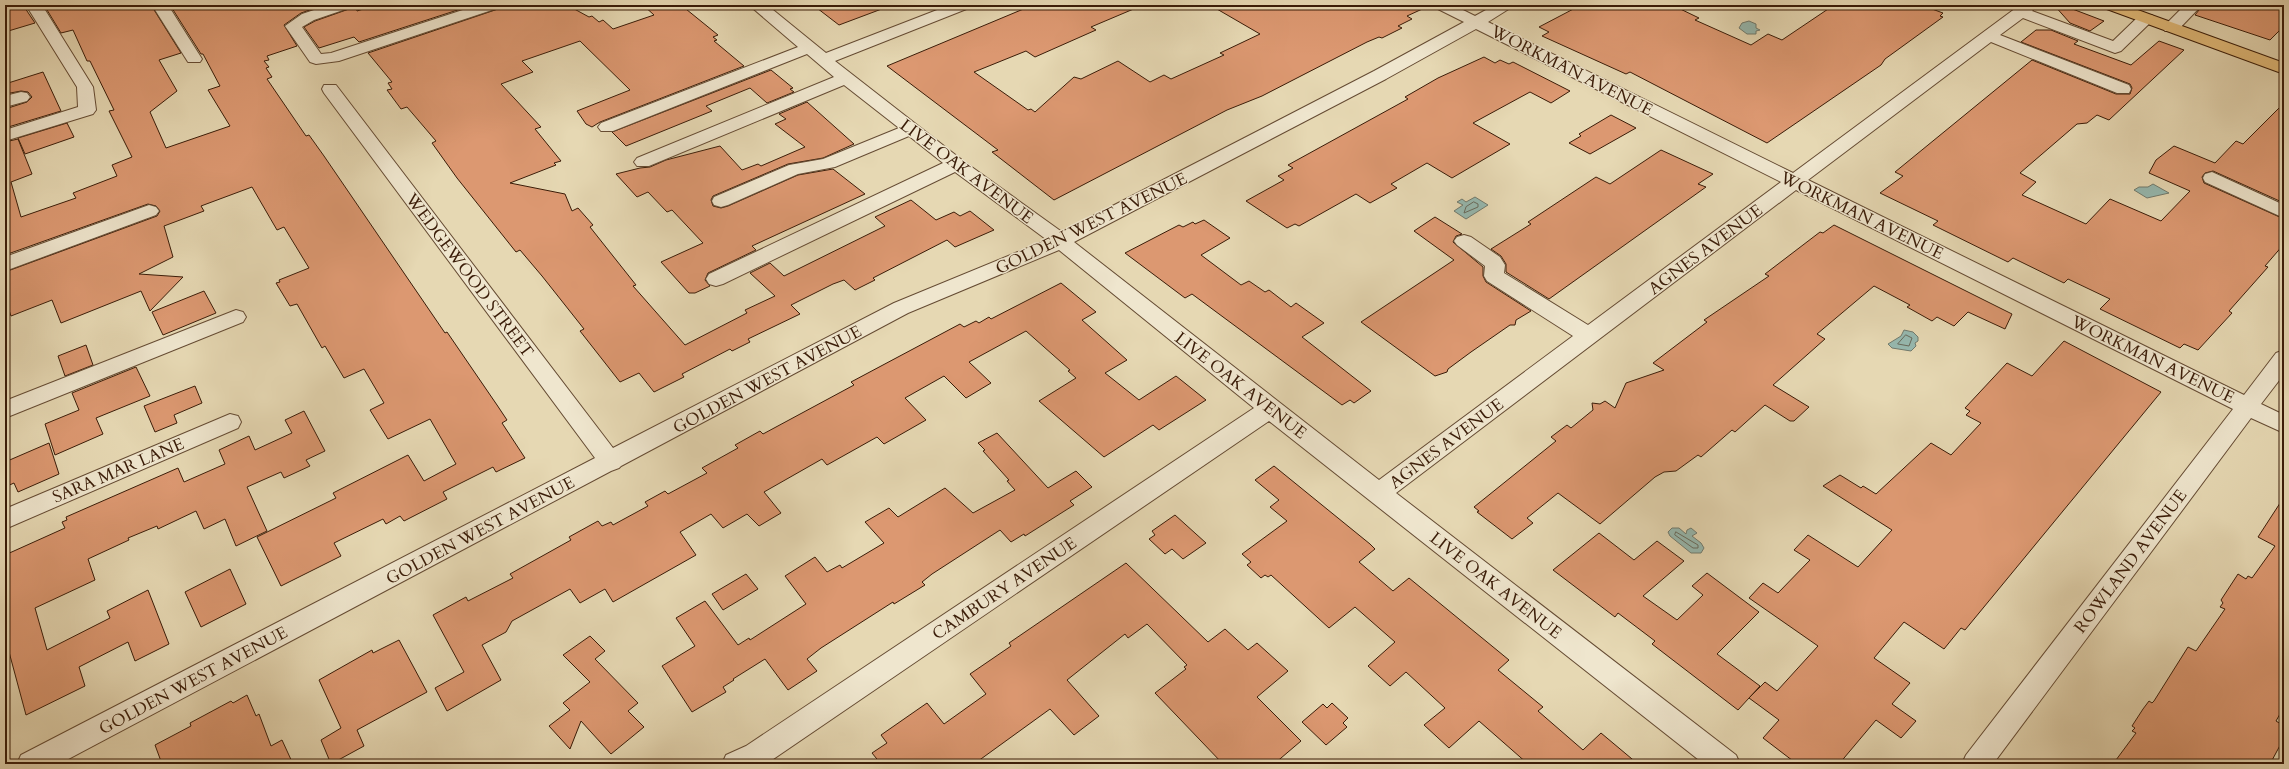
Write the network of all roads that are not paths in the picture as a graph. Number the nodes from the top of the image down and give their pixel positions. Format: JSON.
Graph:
{"nodes":[{"id":1,"x":34,"y":5,"type":"edge"},
{"id":2,"x":160,"y":5,"type":"edge"},
{"id":3,"x":344,"y":5,"type":"edge"},
{"id":4,"x":493,"y":5,"type":"edge"},
{"id":5,"x":757,"y":5,"type":"edge"},
{"id":6,"x":964,"y":5,"type":"edge"},
{"id":7,"x":1441,"y":5,"type":"edge"},
{"id":8,"x":1507,"y":5,"type":"edge"},
{"id":9,"x":2109,"y":5,"type":"edge"},
{"id":10,"x":2194,"y":5,"type":"edge"},
{"id":11,"x":2026,"y":8,"type":"edge"},
{"id":12,"x":2146,"y":18,"type":"junction"},
{"id":13,"x":1475,"y":22,"type":"junction"},
{"id":14,"x":2171,"y":28,"type":"junction"},
{"id":15,"x":1989,"y":36,"type":"junction"},
{"id":16,"x":816,"y":54,"type":"junction"},
{"id":17,"x":194,"y":59,"type":"dead end"},
{"id":18,"x":2284,"y":69,"type":"edge"},
{"id":19,"x":846,"y":78,"type":"junction"},
{"id":20,"x":330,"y":89,"type":"dead end"},
{"id":21,"x":2123,"y":89,"type":"dead end"},
{"id":22,"x":607,"y":127,"type":"dead end"},
{"id":23,"x":911,"y":129,"type":"junction"},
{"id":24,"x":5,"y":136,"type":"edge"},
{"id":25,"x":643,"y":162,"type":"dead end"},
{"id":26,"x":956,"y":164,"type":"junction"},
{"id":27,"x":2212,"y":178,"type":"dead end"},
{"id":28,"x":1794,"y":181,"type":"junction"},
{"id":29,"x":721,"y":201,"type":"dead end"},
{"id":30,"x":149,"y":211,"type":"dead end"},
{"id":31,"x":2284,"y":212,"type":"edge"},
{"id":32,"x":1060,"y":240,"type":"junction"},
{"id":33,"x":1464,"y":241,"type":"dead end"},
{"id":34,"x":5,"y":264,"type":"edge"},
{"id":35,"x":716,"y":279,"type":"dead end"},
{"id":36,"x":236,"y":317,"type":"dead end"},
{"id":37,"x":1589,"y":336,"type":"junction"},
{"id":38,"x":2284,"y":358,"type":"edge"},
{"id":39,"x":2247,"y":406,"type":"junction"},
{"id":40,"x":1270,"y":409,"type":"junction"},
{"id":41,"x":5,"y":410,"type":"edge"},
{"id":42,"x":230,"y":422,"type":"dead end"},
{"id":43,"x":2284,"y":425,"type":"edge"},
{"id":44,"x":611,"y":462,"type":"junction"},
{"id":45,"x":1379,"y":493,"type":"junction"},
{"id":46,"x":5,"y":519,"type":"edge"},
{"id":47,"x":32,"y":764,"type":"edge"},
{"id":48,"x":736,"y":764,"type":"edge"},
{"id":49,"x":1726,"y":764,"type":"edge"},
{"id":50,"x":1976,"y":764,"type":"edge"}],
"edges":[{"from":1,"to":24,"type":"street"},
{"from":2,"to":17,"type":"street"},
{"from":3,"to":4,"type":"street"},
{"from":5,"to":16,"type":"street","name":"LIVE OAK AVENUE"},
{"from":6,"to":16,"type":"street"},
{"from":7,"to":13,"type":"street","name":"WORKMAN AVENUE"},
{"from":8,"to":13,"type":"street","name":"GOLDEN WEST AVENUE"},
{"from":9,"to":12,"type":"main road"},
{"from":10,"to":14,"type":"street"},
{"from":11,"to":12,"type":"street"},
{"from":11,"to":15,"type":"street","name":"AGNES AVENUE"},
{"from":12,"to":14,"type":"main road"},
{"from":13,"to":28,"type":"street","name":"WORKMAN AVENUE"},
{"from":13,"to":32,"type":"street","name":"GOLDEN WEST AVENUE"},
{"from":14,"to":18,"type":"main road"},
{"from":15,"to":21,"type":"street"},
{"from":15,"to":28,"type":"street","name":"AGNES AVENUE"},
{"from":16,"to":19,"type":"street","name":"LIVE OAK AVENUE"},
{"from":16,"to":22,"type":"street"},
{"from":19,"to":23,"type":"street","name":"LIVE OAK AVENUE"},
{"from":19,"to":25,"type":"street"},
{"from":20,"to":44,"type":"street","name":"WEDGEWOOD STREET"},
{"from":23,"to":26,"type":"street","name":"LIVE OAK AVENUE"},
{"from":23,"to":29,"type":"street"},
{"from":26,"to":32,"type":"street","name":"LIVE OAK AVENUE"},
{"from":26,"to":35,"type":"street"},
{"from":27,"to":31,"type":"street"},
{"from":28,"to":37,"type":"street","name":"AGNES AVENUE"},
{"from":28,"to":39,"type":"street","name":"WORKMAN AVENUE"},
{"from":30,"to":34,"type":"street"},
{"from":32,"to":40,"type":"street","name":"LIVE OAK AVENUE"},
{"from":32,"to":44,"type":"street","name":"GOLDEN WEST AVENUE"},
{"from":33,"to":37,"type":"street"},
{"from":36,"to":41,"type":"street"},
{"from":37,"to":45,"type":"street","name":"AGNES AVENUE"},
{"from":38,"to":39,"type":"street","name":"ROWLAND AVENUE"},
{"from":39,"to":43,"type":"street","name":"WORKMAN AVENUE"},
{"from":39,"to":50,"type":"street","name":"ROWLAND AVENUE"},
{"from":40,"to":45,"type":"street","name":"LIVE OAK AVENUE"},
{"from":40,"to":48,"type":"street","name":"CAMBURY AVENUE"},
{"from":42,"to":46,"type":"street","name":"SARA MAR LANE"},
{"from":44,"to":47,"type":"street","name":"GOLDEN WEST AVENUE"},
{"from":45,"to":49,"type":"street","name":"LIVE OAK AVENUE"}]}
